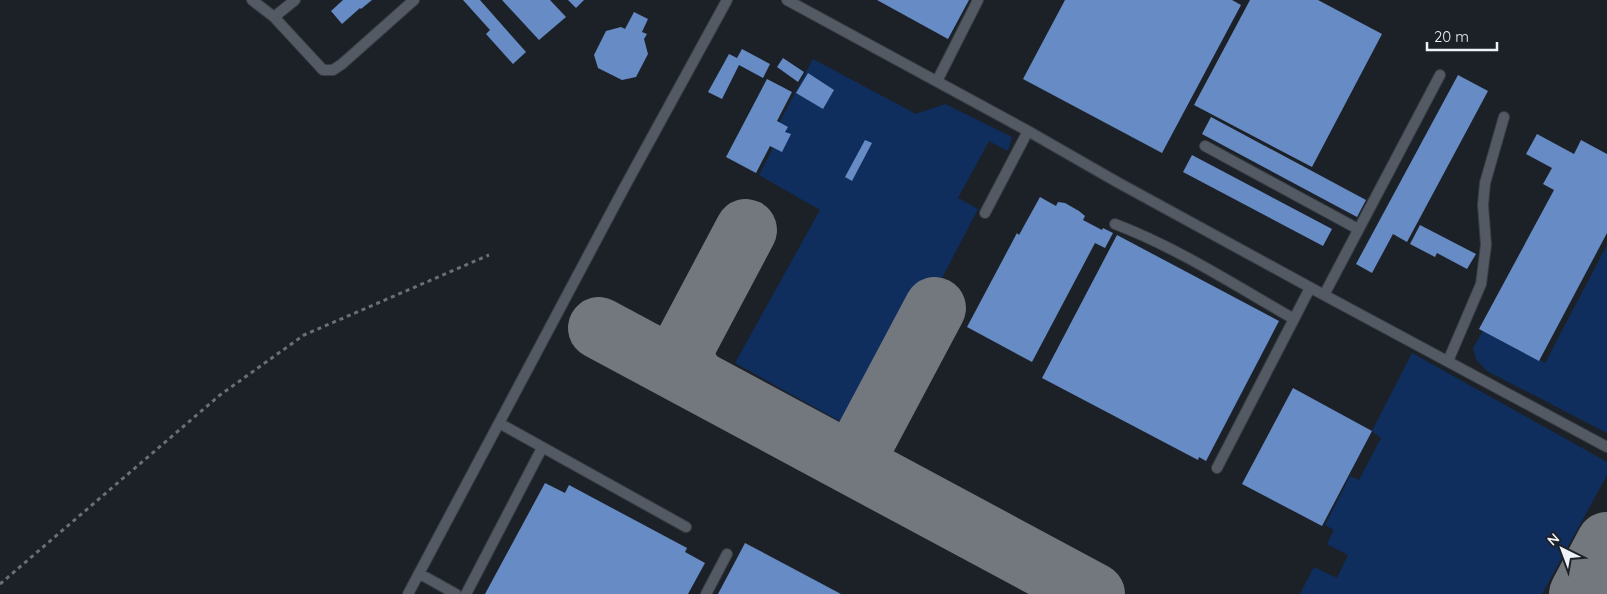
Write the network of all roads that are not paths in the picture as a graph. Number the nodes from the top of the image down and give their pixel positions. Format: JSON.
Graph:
{"nodes":[{"id":1,"x":252,"y":0,"type":"edge"},
{"id":2,"x":295,"y":0,"type":"edge"},
{"id":3,"x":414,"y":0,"type":"edge"},
{"id":4,"x":726,"y":0,"type":"edge"},
{"id":5,"x":787,"y":0,"type":"edge"},
{"id":6,"x":978,"y":0,"type":"edge"},
{"id":7,"x":274,"y":17,"type":"junction"},
{"id":8,"x":1440,"y":75,"type":"dead end"},
{"id":9,"x":937,"y":81,"type":"junction"},
{"id":10,"x":1504,"y":117,"type":"dead end"},
{"id":11,"x":1028,"y":130,"type":"junction"},
{"id":12,"x":1205,"y":146,"type":"dead end"},
{"id":13,"x":985,"y":213,"type":"dead end"},
{"id":14,"x":1115,"y":224,"type":"dead end"},
{"id":15,"x":1358,"y":229,"type":"junction"},
{"id":16,"x":1310,"y":288,"type":"junction"},
{"id":17,"x":1324,"y":295,"type":"junction"},
{"id":18,"x":1294,"y":319,"type":"junction"},
{"id":19,"x":1448,"y":361,"type":"junction"},
{"id":20,"x":499,"y":423,"type":"junction"},
{"id":21,"x":1607,"y":447,"type":"edge"},
{"id":22,"x":542,"y":448,"type":"junction"},
{"id":23,"x":1217,"y":468,"type":"dead end"},
{"id":24,"x":686,"y":527,"type":"dead end"},
{"id":25,"x":727,"y":554,"type":"dead end"},
{"id":26,"x":420,"y":574,"type":"junction"},
{"id":27,"x":408,"y":594,"type":"edge"},
{"id":28,"x":456,"y":594,"type":"edge"},
{"id":29,"x":466,"y":594,"type":"edge"},
{"id":30,"x":706,"y":594,"type":"edge"}],
"edges":[{"from":1,"to":7,"type":"lane"},
{"from":2,"to":7,"type":"lane"},
{"from":3,"to":7,"type":"lane"},
{"from":4,"to":20,"type":"lane"},
{"from":5,"to":9,"type":"lane"},
{"from":6,"to":9,"type":"lane"},
{"from":8,"to":15,"type":"lane"},
{"from":9,"to":11,"type":"lane"},
{"from":10,"to":19,"type":"lane"},
{"from":11,"to":13,"type":"lane"},
{"from":11,"to":16,"type":"lane"},
{"from":12,"to":15,"type":"lane"},
{"from":14,"to":18,"type":"lane"},
{"from":15,"to":17,"type":"lane"},
{"from":16,"to":17,"type":"lane"},
{"from":16,"to":18,"type":"lane"},
{"from":17,"to":19,"type":"lane"},
{"from":18,"to":23,"type":"lane"},
{"from":19,"to":21,"type":"lane"},
{"from":20,"to":22,"type":"lane"},
{"from":20,"to":26,"type":"lane"},
{"from":22,"to":24,"type":"lane"},
{"from":22,"to":29,"type":"lane"},
{"from":25,"to":30,"type":"lane"},
{"from":26,"to":27,"type":"lane"},
{"from":26,"to":28,"type":"lane"}]}
